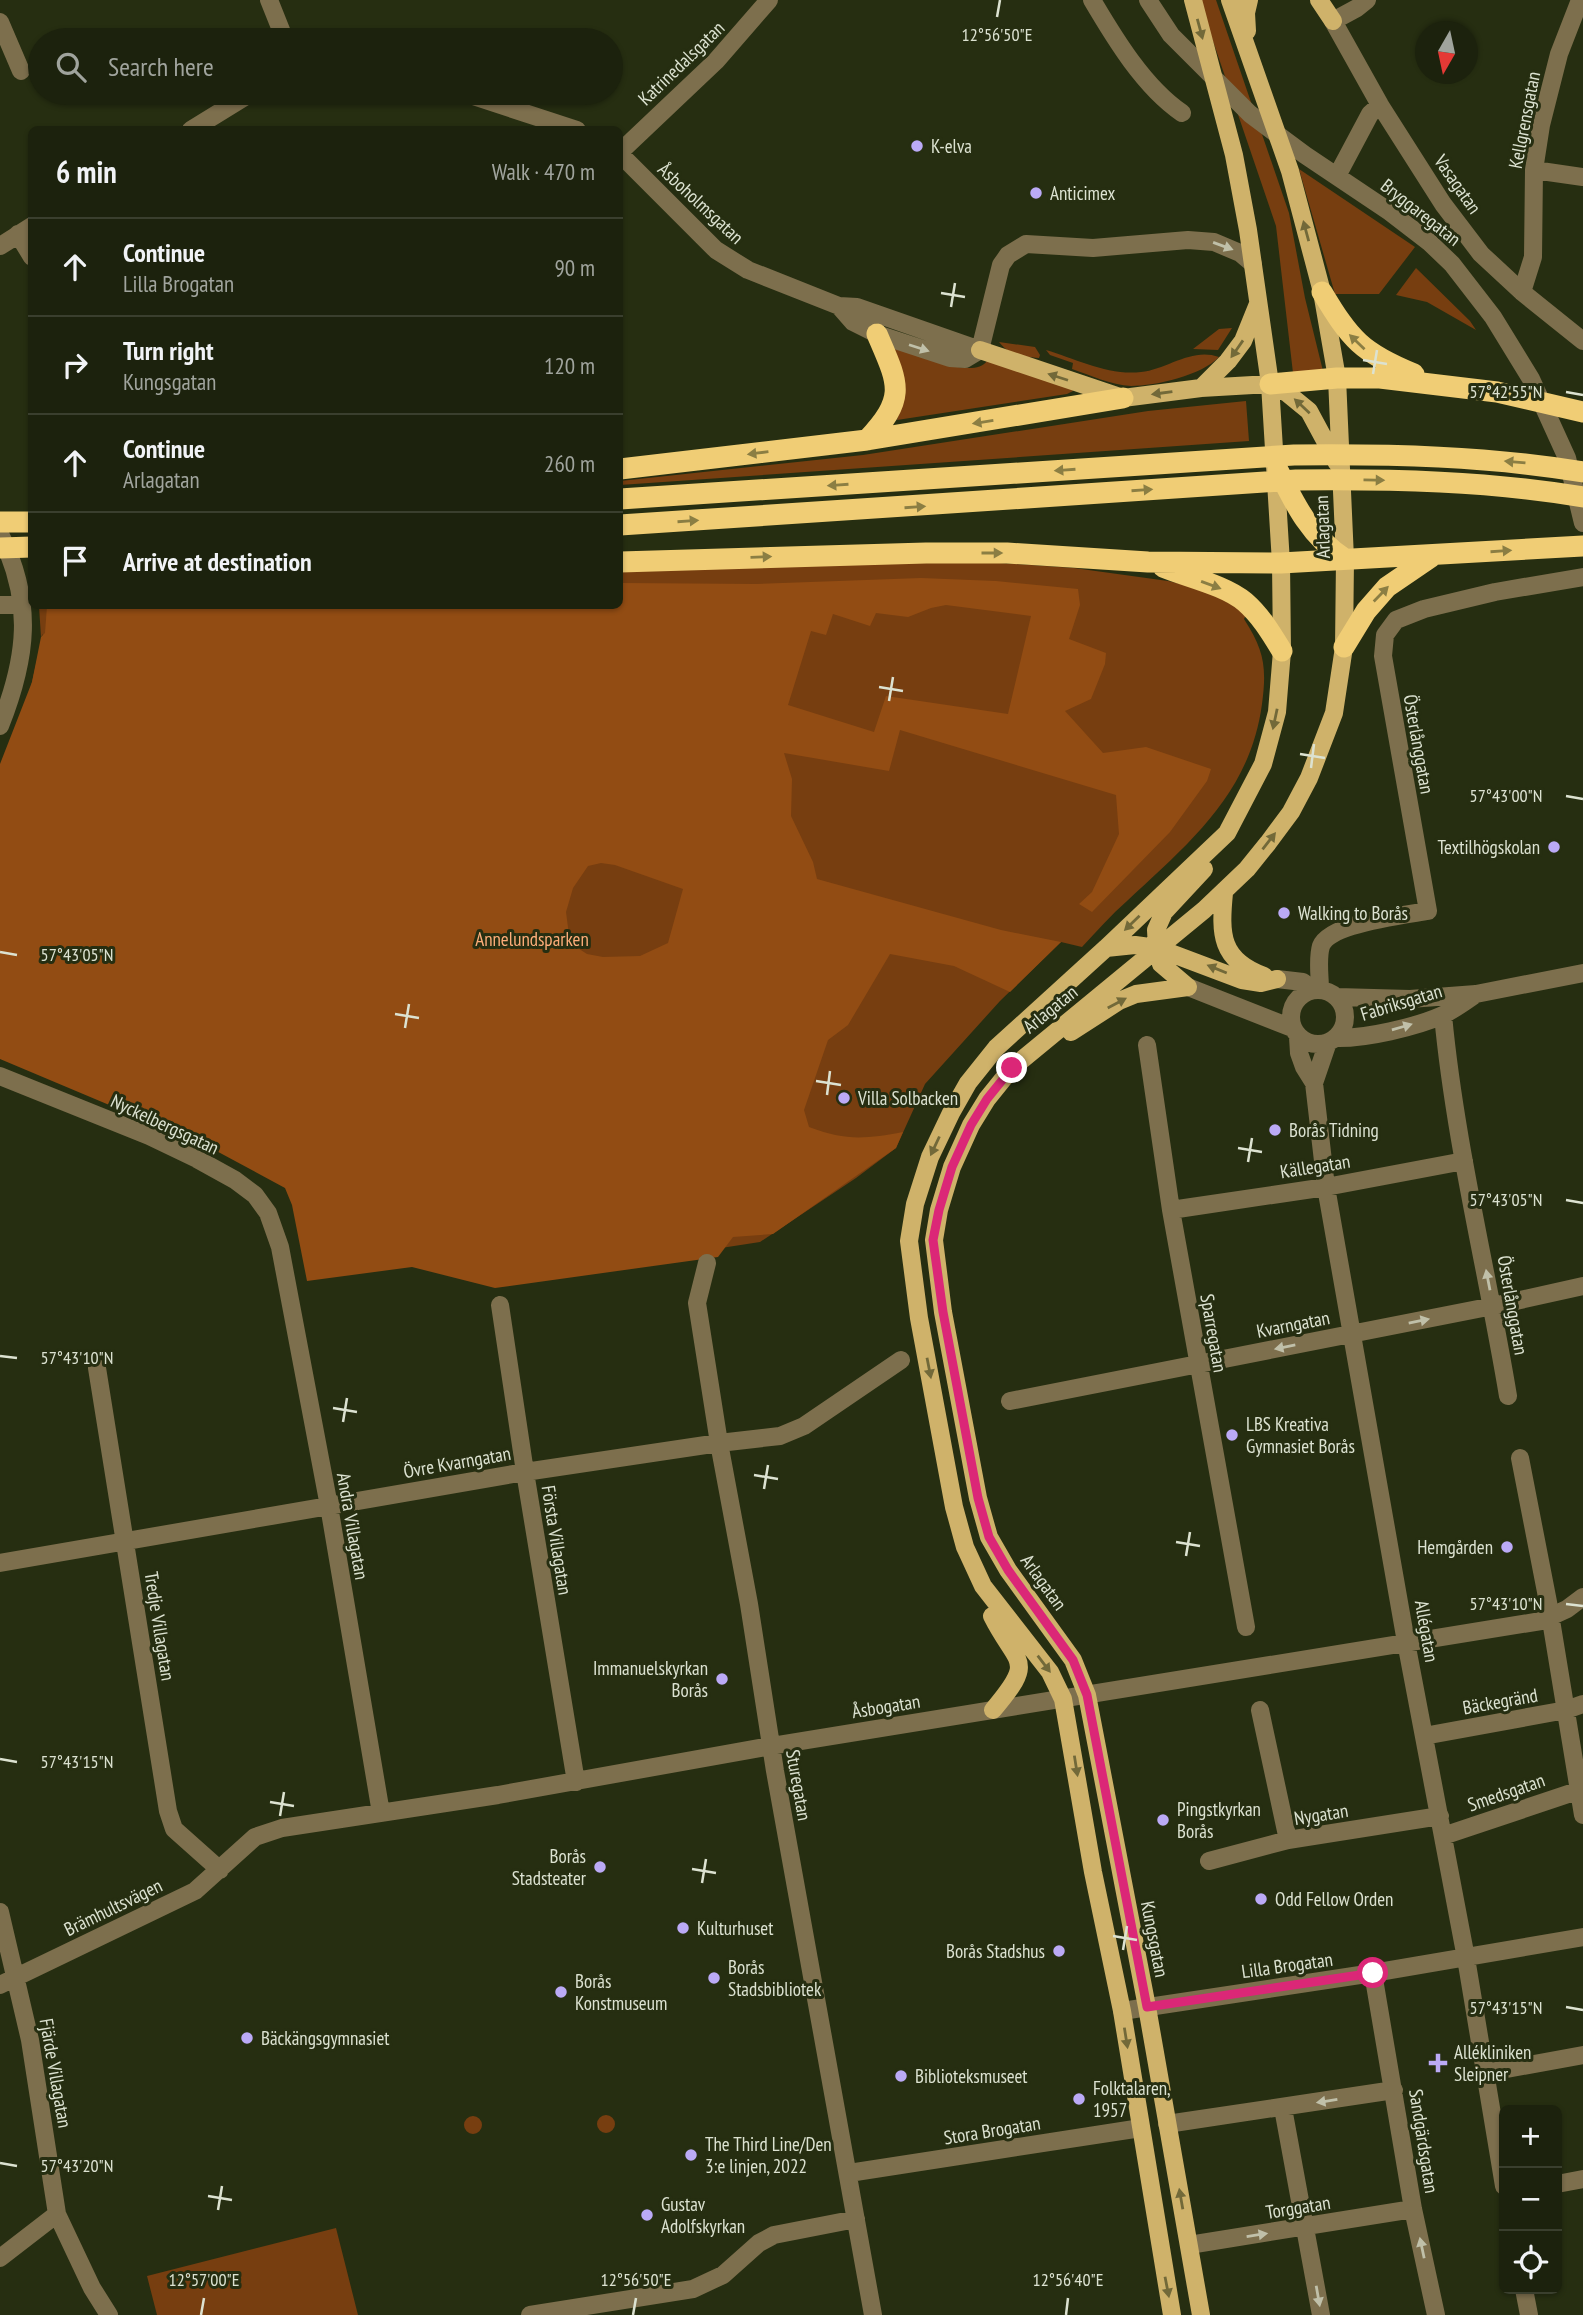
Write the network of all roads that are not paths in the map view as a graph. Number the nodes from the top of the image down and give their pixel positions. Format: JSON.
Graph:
{"nodes":[{"id":1,"x":269,"y":0,"type":"edge"},
{"id":2,"x":769,"y":0,"type":"edge"},
{"id":3,"x":1092,"y":0,"type":"edge"},
{"id":4,"x":1148,"y":0,"type":"edge"},
{"id":5,"x":1193,"y":0,"type":"edge"},
{"id":6,"x":1230,"y":0,"type":"edge"},
{"id":7,"x":1249,"y":0,"type":"edge"},
{"id":8,"x":1319,"y":0,"type":"edge"},
{"id":9,"x":1367,"y":0,"type":"edge"},
{"id":10,"x":1580,"y":0,"type":"edge"},
{"id":11,"x":1333,"y":21,"type":"junction"},
{"id":12,"x":0,"y":22,"type":"edge"},
{"id":13,"x":280,"y":28,"type":"edge"},
{"id":14,"x":1249,"y":52,"type":"junction"},
{"id":15,"x":21,"y":71,"type":"dead end"},
{"id":16,"x":232,"y":105,"type":"edge"},
{"id":17,"x":501,"y":105,"type":"edge"},
{"id":18,"x":1380,"y":105,"type":"junction"},
{"id":19,"x":1182,"y":113,"type":"dead end"},
{"id":20,"x":197,"y":126,"type":"edge"},
{"id":21,"x":565,"y":126,"type":"edge"},
{"id":22,"x":623,"y":150,"type":"edge"},
{"id":23,"x":623,"y":156,"type":"edge"},
{"id":24,"x":1534,"y":170,"type":"junction"},
{"id":25,"x":1337,"y":176,"type":"junction"},
{"id":26,"x":1583,"y":177,"type":"edge"},
{"id":27,"x":25,"y":230,"type":"edge"},
{"id":28,"x":0,"y":246,"type":"edge"},
{"id":29,"x":1254,"y":264,"type":"junction"},
{"id":30,"x":1322,"y":292,"type":"junction"},
{"id":31,"x":1522,"y":292,"type":"junction"},
{"id":32,"x":1259,"y":300,"type":"junction"},
{"id":33,"x":839,"y":306,"type":"junction"},
{"id":34,"x":877,"y":334,"type":"junction"},
{"id":35,"x":1583,"y":341,"type":"edge"},
{"id":36,"x":980,"y":350,"type":"junction"},
{"id":37,"x":1337,"y":378,"type":"junction"},
{"id":38,"x":1270,"y":384,"type":"junction"},
{"id":39,"x":1439,"y":384,"type":"junction"},
{"id":40,"x":1201,"y":388,"type":"junction"},
{"id":41,"x":1123,"y":398,"type":"junction"},
{"id":42,"x":1583,"y":412,"type":"edge"},
{"id":43,"x":867,"y":440,"type":"junction"},
{"id":44,"x":1276,"y":465,"type":"junction"},
{"id":45,"x":623,"y":469,"type":"edge"},
{"id":46,"x":1342,"y":471,"type":"junction"},
{"id":47,"x":1583,"y":472,"type":"edge"},
{"id":48,"x":1583,"y":497,"type":"edge"},
{"id":49,"x":623,"y":499,"type":"edge"},
{"id":50,"x":0,"y":522,"type":"edge"},
{"id":51,"x":28,"y":522,"type":"edge"},
{"id":52,"x":1583,"y":522,"type":"edge"},
{"id":53,"x":623,"y":525,"type":"edge"},
{"id":54,"x":0,"y":534,"type":"edge"},
{"id":55,"x":1583,"y":546,"type":"edge"},
{"id":56,"x":28,"y":547,"type":"edge"},
{"id":57,"x":0,"y":548,"type":"edge"},
{"id":58,"x":1433,"y":556,"type":"junction"},
{"id":59,"x":1345,"y":559,"type":"junction"},
{"id":60,"x":623,"y":562,"type":"edge"},
{"id":61,"x":1147,"y":562,"type":"junction"},
{"id":62,"x":1281,"y":563,"type":"junction"},
{"id":63,"x":1583,"y":578,"type":"edge"},
{"id":64,"x":0,"y":605,"type":"edge"},
{"id":65,"x":22,"y":605,"type":"junction"},
{"id":66,"x":1343,"y":647,"type":"junction"},
{"id":67,"x":1282,"y":651,"type":"junction"},
{"id":68,"x":0,"y":726,"type":"edge"},
{"id":69,"x":1227,"y":834,"type":"junction"},
{"id":70,"x":1224,"y":893,"type":"junction"},
{"id":71,"x":1107,"y":948,"type":"junction"},
{"id":72,"x":1157,"y":948,"type":"junction"},
{"id":73,"x":1583,"y":973,"type":"edge"},
{"id":74,"x":1278,"y":979,"type":"junction"},
{"id":75,"x":1188,"y":987,"type":"junction"},
{"id":76,"x":1323,"y":992,"type":"junction"},
{"id":77,"x":1476,"y":994,"type":"junction"},
{"id":78,"x":1443,"y":1015,"type":"junction"},
{"id":79,"x":1295,"y":1032,"type":"junction"},
{"id":80,"x":1332,"y":1040,"type":"junction"},
{"id":81,"x":1147,"y":1045,"type":"dead end"},
{"id":82,"x":1036,"y":1048,"type":"junction"},
{"id":83,"x":0,"y":1076,"type":"edge"},
{"id":84,"x":1314,"y":1083,"type":"junction"},
{"id":85,"x":1464,"y":1161,"type":"junction"},
{"id":86,"x":1326,"y":1187,"type":"junction"},
{"id":87,"x":1171,"y":1210,"type":"junction"},
{"id":88,"x":280,"y":1247,"type":"joint"},
{"id":89,"x":707,"y":1263,"type":"dead end"},
{"id":90,"x":1583,"y":1286,"type":"edge"},
{"id":91,"x":500,"y":1305,"type":"dead end"},
{"id":92,"x":1493,"y":1307,"type":"junction"},
{"id":93,"x":1352,"y":1334,"type":"junction"},
{"id":94,"x":901,"y":1360,"type":"dead end"},
{"id":95,"x":1198,"y":1364,"type":"junction"},
{"id":96,"x":97,"y":1368,"type":"dead end"},
{"id":97,"x":1508,"y":1396,"type":"dead end"},
{"id":98,"x":1010,"y":1401,"type":"dead end"},
{"id":99,"x":719,"y":1443,"type":"junction"},
{"id":100,"x":1520,"y":1458,"type":"dead end"},
{"id":101,"x":525,"y":1472,"type":"junction"},
{"id":102,"x":328,"y":1506,"type":"junction"},
{"id":103,"x":125,"y":1540,"type":"junction"},
{"id":104,"x":0,"y":1563,"type":"edge"},
{"id":105,"x":989,"y":1595,"type":"junction"},
{"id":106,"x":1583,"y":1597,"type":"edge"},
{"id":107,"x":1551,"y":1616,"type":"junction"},
{"id":108,"x":1246,"y":1627,"type":"dead end"},
{"id":109,"x":1406,"y":1643,"type":"junction"},
{"id":110,"x":1087,"y":1695,"type":"junction"},
{"id":111,"x":1063,"y":1699,"type":"junction"},
{"id":112,"x":1583,"y":1704,"type":"edge"},
{"id":113,"x":993,"y":1710,"type":"junction"},
{"id":114,"x":1260,"y":1710,"type":"dead end"},
{"id":115,"x":1566,"y":1710,"type":"junction"},
{"id":116,"x":1424,"y":1736,"type":"junction"},
{"id":117,"x":771,"y":1746,"type":"junction"},
{"id":118,"x":576,"y":1782,"type":"junction"},
{"id":119,"x":1581,"y":1789,"type":"edge"},
{"id":120,"x":381,"y":1813,"type":"junction"},
{"id":121,"x":1583,"y":1815,"type":"edge"},
{"id":122,"x":1440,"y":1816,"type":"junction"},
{"id":123,"x":1443,"y":1836,"type":"junction"},
{"id":124,"x":1288,"y":1840,"type":"junction"},
{"id":125,"x":235,"y":1854,"type":"joint"},
{"id":126,"x":1209,"y":1861,"type":"dead end"},
{"id":127,"x":220,"y":1870,"type":"junction"},
{"id":128,"x":0,"y":1913,"type":"edge"},
{"id":129,"x":1583,"y":1937,"type":"edge"},
{"id":130,"x":1466,"y":1958,"type":"junction"},
{"id":131,"x":1373,"y":1973,"type":"junction"},
{"id":132,"x":8,"y":1981,"type":"edge"},
{"id":133,"x":1147,"y":2007,"type":"junction"},
{"id":134,"x":1122,"y":2011,"type":"junction"},
{"id":135,"x":1583,"y":2055,"type":"edge"},
{"id":136,"x":1485,"y":2073,"type":"junction"},
{"id":137,"x":1394,"y":2090,"type":"junction"},
{"id":138,"x":1283,"y":2108,"type":"junction"},
{"id":139,"x":1167,"y":2124,"type":"junction"},
{"id":140,"x":1141,"y":2128,"type":"junction"},
{"id":141,"x":1501,"y":2168,"type":"edge"},
{"id":142,"x":849,"y":2173,"type":"junction"},
{"id":143,"x":1583,"y":2179,"type":"edge"},
{"id":144,"x":1562,"y":2183,"type":"edge"},
{"id":145,"x":1413,"y":2209,"type":"junction"},
{"id":146,"x":57,"y":2214,"type":"junction"},
{"id":147,"x":856,"y":2218,"type":"junction"},
{"id":148,"x":1305,"y":2227,"type":"junction"},
{"id":149,"x":1189,"y":2245,"type":"junction"},
{"id":150,"x":0,"y":2258,"type":"edge"},
{"id":151,"x":1525,"y":2294,"type":"edge"},
{"id":152,"x":585,"y":2311,"type":"edge"},
{"id":153,"x":109,"y":2315,"type":"edge"},
{"id":154,"x":530,"y":2315,"type":"edge"},
{"id":155,"x":873,"y":2315,"type":"edge"},
{"id":156,"x":1172,"y":2315,"type":"edge"},
{"id":157,"x":1201,"y":2315,"type":"edge"},
{"id":158,"x":1321,"y":2315,"type":"edge"},
{"id":159,"x":1436,"y":2315,"type":"edge"},
{"id":160,"x":1529,"y":2315,"type":"edge"}],
"edges":[{"from":1,"to":13,"type":"street"},
{"from":2,"to":22,"type":"street","name":"Katrinedalsgatan"},
{"from":3,"to":19,"type":"street"},
{"from":4,"to":25,"type":"street","name":"Bryggaregatan"},
{"from":5,"to":29,"type":"main road","name":"Arlagatan","one_way":true},
{"from":6,"to":14,"type":"main road"},
{"from":7,"to":14,"type":"main road"},
{"from":8,"to":11,"type":"main road"},
{"from":9,"to":11,"type":"street"},
{"from":10,"to":24,"type":"street","name":"Kellgrensgatan"},
{"from":11,"to":18,"type":"street","name":"Vasagatan"},
{"from":12,"to":15,"type":"street"},
{"from":30,"to":14,"type":"main road","name":"Arlagatan","one_way":true},
{"from":16,"to":20,"type":"street"},
{"from":17,"to":21,"type":"street"},
{"from":18,"to":25,"type":"street"},
{"from":18,"to":31,"type":"street","name":"Vasagatan"},
{"from":23,"to":33,"type":"street","name":"Åsboholmsgatan"},
{"from":24,"to":26,"type":"street"},
{"from":24,"to":31,"type":"street","name":"Kellgrensgatan"},
{"from":25,"to":52,"type":"street","name":"Bryggaregatan"},
{"from":27,"to":28,"type":"street"},
{"from":29,"to":32,"type":"main road","name":"Arlagatan"},
{"from":36,"to":29,"type":"street","one_way":true},
{"from":30,"to":37,"type":"main road","name":"Arlagatan"},
{"from":39,"to":30,"type":"highway","one_way":true},
{"from":31,"to":35,"type":"street","name":"Vasagatan"},
{"from":32,"to":38,"type":"main road","name":"Arlagatan"},
{"from":32,"to":40,"type":"main road","one_way":true},
{"from":33,"to":34,"type":"street","name":"Åsboholmsgatan"},
{"from":33,"to":36,"type":"street","name":"Åsboholmsgatan"},
{"from":34,"to":36,"type":"street","name":"Åsboholmsgatan","one_way":true},
{"from":34,"to":43,"type":"highway"},
{"from":41,"to":36,"type":"main road","one_way":true},
{"from":37,"to":38,"type":"highway"},
{"from":37,"to":39,"type":"highway"},
{"from":37,"to":46,"type":"main road","name":"Arlagatan"},
{"from":38,"to":40,"type":"main road"},
{"from":38,"to":44,"type":"main road","name":"Arlagatan"},
{"from":46,"to":38,"type":"main road","one_way":true},
{"from":39,"to":42,"type":"highway"},
{"from":40,"to":41,"type":"main road","one_way":true},
{"from":41,"to":43,"type":"highway","one_way":true},
{"from":43,"to":45,"type":"highway","one_way":true},
{"from":44,"to":59,"type":"highway"},
{"from":44,"to":62,"type":"main road","name":"Arlagatan"},
{"from":46,"to":59,"type":"main road","name":"Arlagatan"},
{"from":47,"to":49,"type":"highway","one_way":true},
{"from":53,"to":48,"type":"highway","one_way":true},
{"from":50,"to":51,"type":"highway"},
{"from":54,"to":65,"type":"street"},
{"from":58,"to":55,"type":"highway","one_way":true},
{"from":56,"to":57,"type":"highway"},
{"from":58,"to":59,"type":"highway"},
{"from":66,"to":58,"type":"highway","one_way":true},
{"from":59,"to":62,"type":"highway"},
{"from":59,"to":66,"type":"main road","name":"Arlagatan"},
{"from":60,"to":61,"type":"highway","one_way":true},
{"from":61,"to":62,"type":"highway"},
{"from":61,"to":67,"type":"highway","one_way":true},
{"from":62,"to":67,"type":"main road","name":"Arlagatan"},
{"from":63,"to":76,"type":"street","name":"Österlånggatan"},
{"from":64,"to":65,"type":"street"},
{"from":65,"to":68,"type":"street"},
{"from":70,"to":66,"type":"main road","name":"Arlagatan","one_way":true},
{"from":67,"to":69,"type":"main road","name":"Arlagatan","one_way":true},
{"from":69,"to":71,"type":"main road","name":"Arlagatan","one_way":true},
{"from":69,"to":72,"type":"main road"},
{"from":70,"to":72,"type":"main road","name":"Arlagatan"},
{"from":70,"to":74,"type":"main road"},
{"from":71,"to":72,"type":"main road"},
{"from":71,"to":105,"type":"main road","name":"Arlagatan","one_way":true},
{"from":74,"to":72,"type":"main road","one_way":true},
{"from":72,"to":75,"type":"main road"},
{"from":72,"to":82,"type":"main road","name":"Arlagatan"},
{"from":73,"to":77,"type":"street","name":"Fabriksgatan"},
{"from":74,"to":76,"type":"street","name":"Fabriksgatan"},
{"from":75,"to":79,"type":"street"},
{"from":82,"to":75,"type":"main road","one_way":true},
{"from":76,"to":77,"type":"street","name":"Fabriksgatan"},
{"from":76,"to":79,"type":"street"},
{"from":76,"to":80,"type":"street"},
{"from":77,"to":78,"type":"street","name":"Fabriksgatan"},
{"from":80,"to":78,"type":"street","name":"Fabriksgatan","one_way":true},
{"from":78,"to":85,"type":"street","name":"Österlånggatan"},
{"from":79,"to":80,"type":"street"},
{"from":79,"to":84,"type":"street","name":"Allégatan"},
{"from":80,"to":84,"type":"street","name":"Allégatan"},
{"from":81,"to":87,"type":"street","name":"Sparregatan"},
{"from":82,"to":110,"type":"main road","name":"Arlagatan"},
{"from":83,"to":88,"type":"street","name":"Nyckelbergsgatan"},
{"from":84,"to":86,"type":"street","name":"Allégatan"},
{"from":85,"to":86,"type":"street","name":"Källegatan"},
{"from":92,"to":85,"type":"street","name":"Österlånggatan","one_way":true},
{"from":86,"to":87,"type":"street","name":"Källegatan"},
{"from":86,"to":93,"type":"street","name":"Allégatan"},
{"from":87,"to":95,"type":"street","name":"Sparregatan"},
{"from":88,"to":102,"type":"street","name":"Andra Villagatan"},
{"from":89,"to":99,"type":"street","name":"Sturegatan"},
{"from":90,"to":92,"type":"street","name":"Kvarngatan"},
{"from":91,"to":101,"type":"street","name":"Första Villagatan"},
{"from":93,"to":92,"type":"street","name":"Kvarngatan","one_way":true},
{"from":92,"to":97,"type":"street","name":"Österlånggatan"},
{"from":93,"to":95,"type":"street","name":"Kvarngatan","one_way":true},
{"from":93,"to":109,"type":"street","name":"Allégatan"},
{"from":94,"to":99,"type":"street","name":"Övre Kvarngatan"},
{"from":95,"to":98,"type":"street","name":"Kvarngatan"},
{"from":95,"to":108,"type":"street","name":"Sparregatan"},
{"from":96,"to":103,"type":"street","name":"Tredje Villagatan"},
{"from":99,"to":101,"type":"street","name":"Övre Kvarngatan"},
{"from":99,"to":117,"type":"street","name":"Sturegatan"},
{"from":100,"to":107,"type":"street"},
{"from":101,"to":102,"type":"street","name":"Övre Kvarngatan"},
{"from":101,"to":118,"type":"street","name":"Första Villagatan"},
{"from":102,"to":103,"type":"street","name":"Övre Kvarngatan"},
{"from":102,"to":120,"type":"street","name":"Andra Villagatan"},
{"from":103,"to":104,"type":"street","name":"Övre Kvarngatan"},
{"from":103,"to":127,"type":"street","name":"Tredje Villagatan"},
{"from":105,"to":111,"type":"main road","name":"Arlagatan","one_way":true},
{"from":105,"to":113,"type":"main road"},
{"from":106,"to":107,"type":"street","name":"Åsbogatan"},
{"from":107,"to":109,"type":"street","name":"Åsbogatan"},
{"from":107,"to":115,"type":"street"},
{"from":109,"to":110,"type":"street","name":"Åsbogatan"},
{"from":109,"to":116,"type":"street","name":"Allégatan"},
{"from":110,"to":111,"type":"street","name":"Åsbogatan"},
{"from":110,"to":133,"type":"main road","name":"Kungsgatan"},
{"from":111,"to":113,"type":"street","name":"Åsbogatan"},
{"from":111,"to":134,"type":"main road","one_way":true},
{"from":112,"to":115,"type":"street","name":"Bäckegränd"},
{"from":113,"to":117,"type":"street","name":"Åsbogatan"},
{"from":114,"to":124,"type":"street"},
{"from":115,"to":116,"type":"street","name":"Bäckegränd"},
{"from":115,"to":119,"type":"street"},
{"from":116,"to":122,"type":"street","name":"Allégatan"},
{"from":117,"to":118,"type":"street","name":"Åsbogatan"},
{"from":117,"to":142,"type":"street","name":"Sturegatan"},
{"from":118,"to":120,"type":"street","name":"Åsbogatan"},
{"from":119,"to":121,"type":"street"},
{"from":119,"to":123,"type":"street","name":"Smedsgatan"},
{"from":120,"to":125,"type":"street","name":"Åsbogatan"},
{"from":122,"to":123,"type":"street","name":"Allégatan"},
{"from":122,"to":124,"type":"street","name":"Nygatan"},
{"from":123,"to":130,"type":"street","name":"Allégatan"},
{"from":124,"to":126,"type":"street","name":"Nygatan"},
{"from":125,"to":127,"type":"street","name":"Brämhultsvägen"},
{"from":127,"to":132,"type":"street","name":"Brämhultsvägen"},
{"from":128,"to":132,"type":"street","name":"Fjärde Villagatan"},
{"from":129,"to":130,"type":"street","name":"Lilla Brogatan"},
{"from":130,"to":131,"type":"street","name":"Lilla Brogatan"},
{"from":130,"to":136,"type":"street","name":"Allégatan"},
{"from":131,"to":133,"type":"street","name":"Lilla Brogatan"},
{"from":131,"to":137,"type":"street","name":"Sandgärdsgatan"},
{"from":132,"to":146,"type":"street","name":"Fjärde Villagatan"},
{"from":133,"to":134,"type":"street","name":"Lilla Brogatan"},
{"from":133,"to":139,"type":"main road","name":"Kungsgatan"},
{"from":134,"to":140,"type":"main road","one_way":true},
{"from":135,"to":136,"type":"street"},
{"from":136,"to":141,"type":"street","name":"Allégatan"},
{"from":137,"to":138,"type":"street","one_way":true},
{"from":137,"to":145,"type":"street","name":"Sandgärdsgatan"},
{"from":138,"to":139,"type":"street"},
{"from":138,"to":148,"type":"street"},
{"from":149,"to":139,"type":"main road","name":"Kungsgatan","one_way":true},
{"from":140,"to":142,"type":"street","name":"Stora Brogatan"},
{"from":140,"to":156,"type":"main road","one_way":true},
{"from":142,"to":147,"type":"street","name":"Sturegatan"},
{"from":143,"to":144,"type":"street"},
{"from":145,"to":148,"type":"street","name":"Torggatan"},
{"from":159,"to":145,"type":"street","name":"Sandgärdsgatan","one_way":true},
{"from":146,"to":150,"type":"street"},
{"from":146,"to":153,"type":"street","name":"Fjärde Villagatan"},
{"from":147,"to":152,"type":"street"},
{"from":147,"to":155,"type":"street","name":"Sturegatan"},
{"from":149,"to":148,"type":"street","name":"Torggatan","one_way":true},
{"from":148,"to":158,"type":"street","one_way":true},
{"from":149,"to":157,"type":"main road","name":"Kungsgatan"},
{"from":151,"to":160,"type":"street"},
{"from":152,"to":154,"type":"street"}]}
